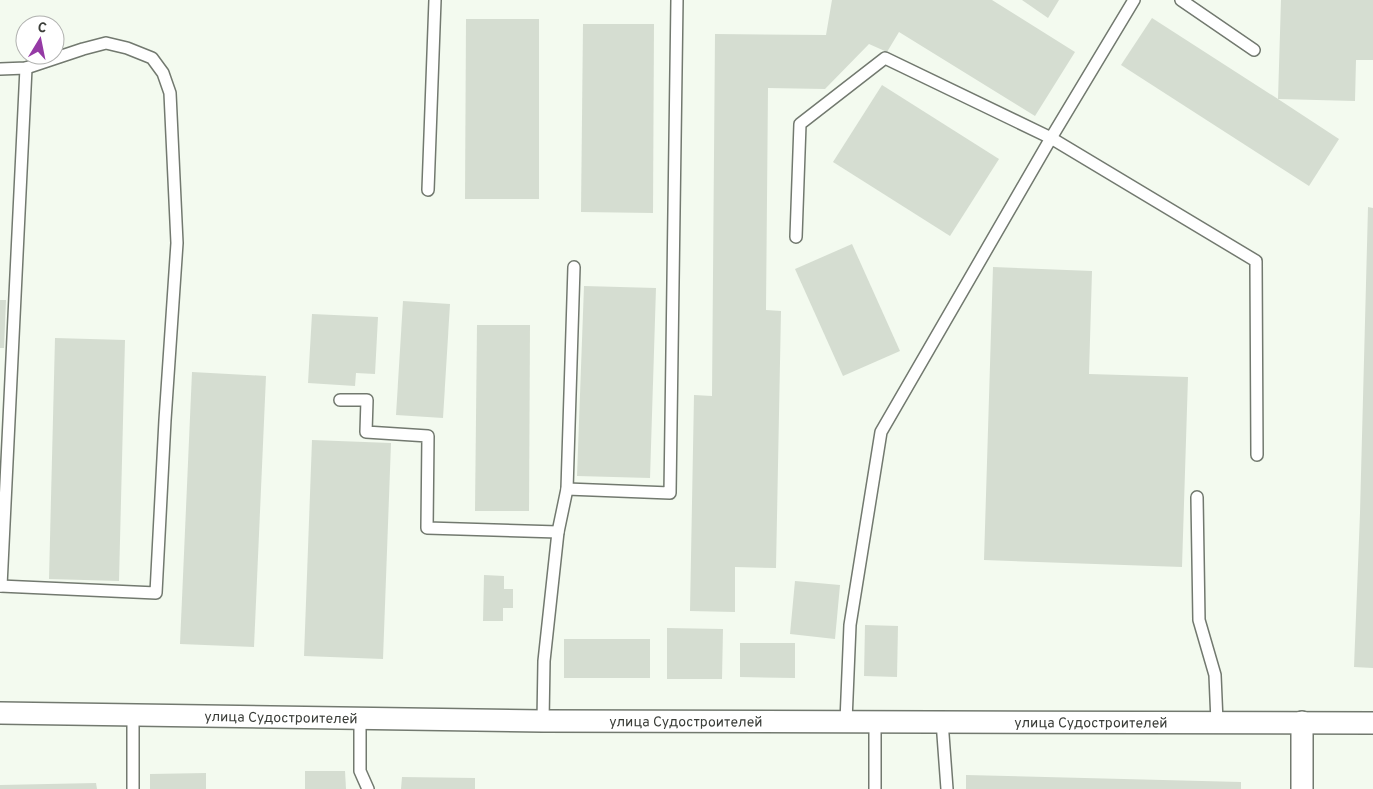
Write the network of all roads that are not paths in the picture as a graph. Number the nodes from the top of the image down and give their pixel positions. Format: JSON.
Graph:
{"nodes":[{"id":1,"x":435,"y":0,"type":"edge"},
{"id":2,"x":678,"y":0,"type":"edge"},
{"id":3,"x":1134,"y":0,"type":"edge"},
{"id":4,"x":1181,"y":0,"type":"edge"},
{"id":5,"x":1254,"y":50,"type":"dead end"},
{"id":6,"x":26,"y":68,"type":"junction"},
{"id":7,"x":0,"y":69,"type":"edge"},
{"id":8,"x":1051,"y":138,"type":"junction"},
{"id":9,"x":428,"y":190,"type":"dead end"},
{"id":10,"x":796,"y":237,"type":"dead end"},
{"id":11,"x":574,"y":267,"type":"dead end"},
{"id":12,"x":340,"y":400,"type":"dead end"},
{"id":13,"x":1257,"y":455,"type":"dead end"},
{"id":14,"x":567,"y":489,"type":"junction"},
{"id":15,"x":1197,"y":497,"type":"dead end"},
{"id":16,"x":558,"y":532,"type":"junction"},
{"id":17,"x":1,"y":586,"type":"edge"},
{"id":18,"x":0,"y":713,"type":"edge"},
{"id":19,"x":133,"y":715,"type":"junction"},
{"id":20,"x":360,"y":718,"type":"junction"},
{"id":21,"x":543,"y":721,"type":"junction"},
{"id":22,"x":846,"y":721,"type":"junction"},
{"id":23,"x":875,"y":721,"type":"junction"},
{"id":24,"x":942,"y":721,"type":"junction"},
{"id":25,"x":1217,"y":722,"type":"junction"},
{"id":26,"x":1302,"y":722,"type":"junction"},
{"id":27,"x":1373,"y":723,"type":"edge"},
{"id":28,"x":133,"y":789,"type":"edge"},
{"id":29,"x":368,"y":789,"type":"edge"},
{"id":30,"x":875,"y":789,"type":"edge"},
{"id":31,"x":947,"y":789,"type":"edge"},
{"id":32,"x":1302,"y":789,"type":"edge"}],
"edges":[{"from":1,"to":9,"type":"lane"},
{"from":2,"to":14,"type":"lane"},
{"from":3,"to":8,"type":"lane"},
{"from":4,"to":5,"type":"lane"},
{"from":6,"to":7,"type":"lane"},
{"from":6,"to":17,"type":"lane"},
{"from":6,"to":17,"type":"lane"},
{"from":8,"to":10,"type":"lane"},
{"from":8,"to":13,"type":"lane"},
{"from":8,"to":22,"type":"lane"},
{"from":11,"to":14,"type":"lane"},
{"from":12,"to":16,"type":"lane"},
{"from":14,"to":16,"type":"lane"},
{"from":15,"to":25,"type":"lane"},
{"from":16,"to":21,"type":"lane"},
{"from":18,"to":19,"type":"street","name":"улица Судостроителей"},
{"from":19,"to":20,"type":"street","name":"улица Судостроителей"},
{"from":19,"to":28,"type":"lane"},
{"from":20,"to":21,"type":"street","name":"улица Судостроителей"},
{"from":20,"to":29,"type":"lane"},
{"from":21,"to":22,"type":"street","name":"улица Судостроителей"},
{"from":22,"to":23,"type":"street","name":"улица Судостроителей"},
{"from":23,"to":24,"type":"street","name":"улица Судостроителей"},
{"from":23,"to":30,"type":"lane"},
{"from":24,"to":25,"type":"street","name":"улица Судостроителей"},
{"from":24,"to":31,"type":"lane"},
{"from":25,"to":26,"type":"street","name":"улица Судостроителей"},
{"from":26,"to":27,"type":"street","name":"улица Судостроителей"},
{"from":26,"to":32,"type":"street"}]}
